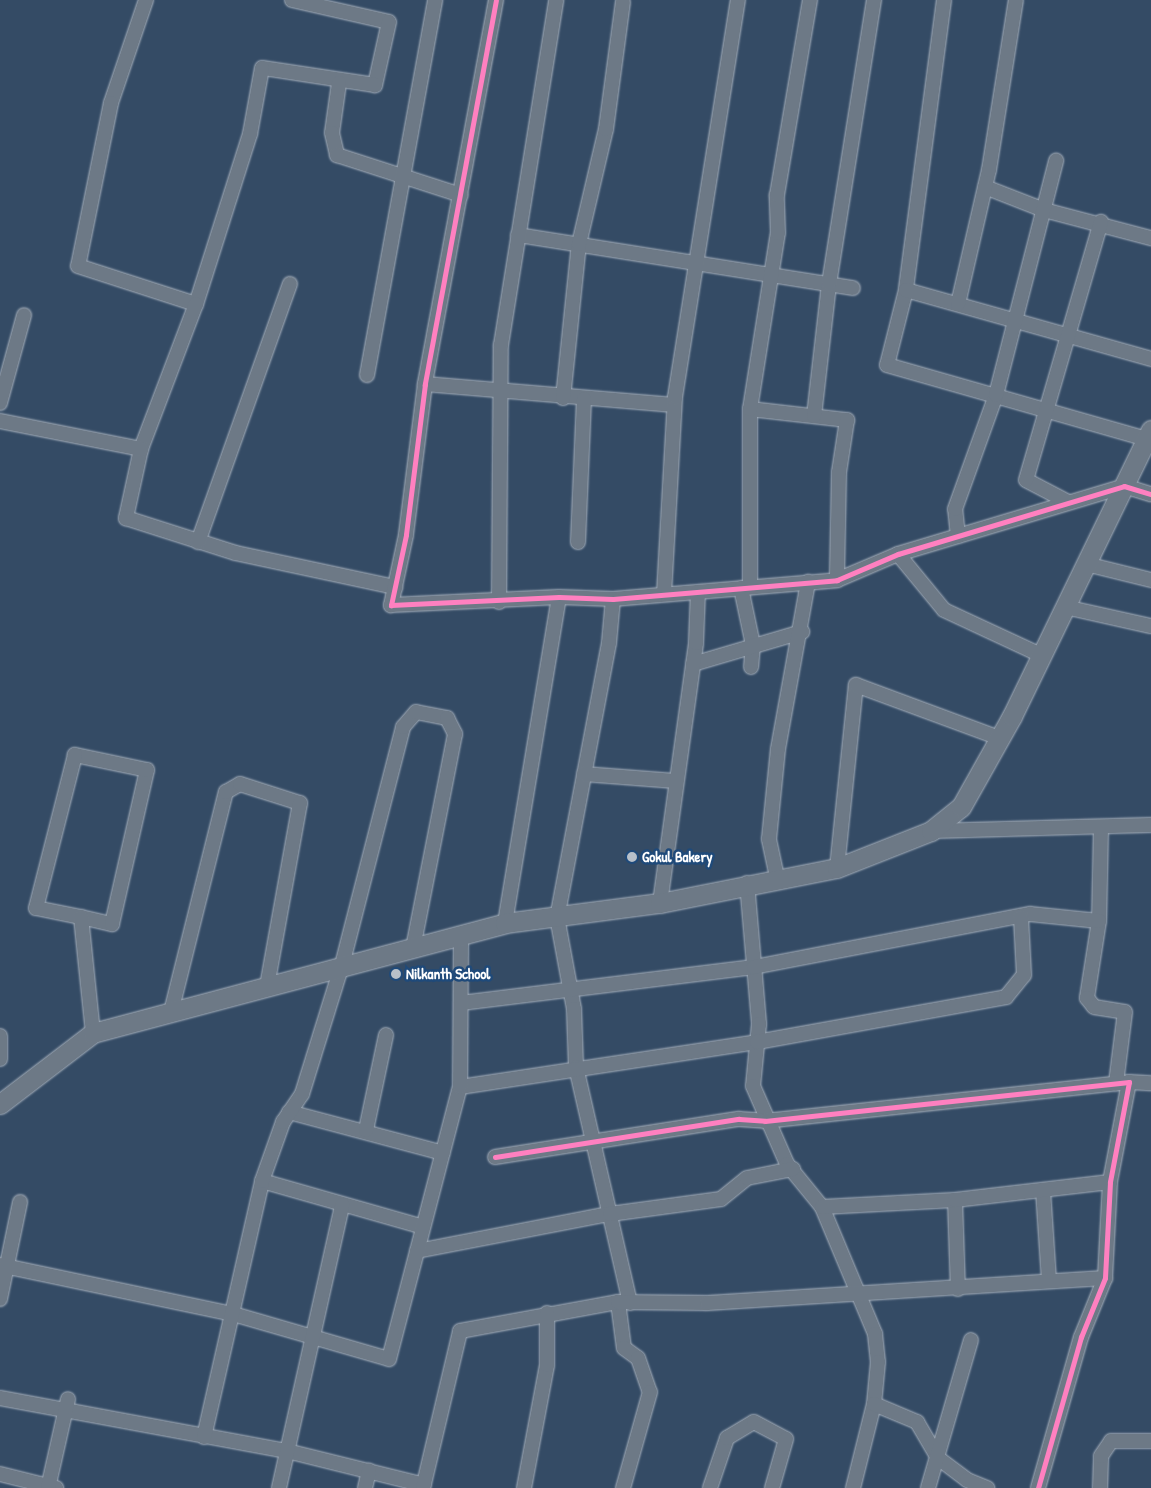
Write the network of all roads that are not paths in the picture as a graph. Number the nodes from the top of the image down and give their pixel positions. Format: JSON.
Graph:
{"nodes":[{"id":1,"x":146,"y":0,"type":"edge"},
{"id":2,"x":292,"y":0,"type":"edge"},
{"id":3,"x":435,"y":0,"type":"edge"},
{"id":4,"x":496,"y":0,"type":"edge"},
{"id":5,"x":556,"y":0,"type":"edge"},
{"id":6,"x":738,"y":0,"type":"edge"},
{"id":7,"x":810,"y":0,"type":"edge"},
{"id":8,"x":944,"y":0,"type":"edge"},
{"id":9,"x":1016,"y":0,"type":"edge"},
{"id":10,"x":872,"y":1,"type":"edge"},
{"id":11,"x":623,"y":2,"type":"dead end"},
{"id":12,"x":339,"y":83,"type":"junction"},
{"id":13,"x":1056,"y":162,"type":"dead end"},
{"id":14,"x":402,"y":178,"type":"junction"},
{"id":15,"x":985,"y":187,"type":"junction"},
{"id":16,"x":461,"y":195,"type":"junction"},
{"id":17,"x":1044,"y":210,"type":"junction"},
{"id":18,"x":1101,"y":222,"type":"junction"},
{"id":19,"x":518,"y":235,"type":"junction"},
{"id":20,"x":1151,"y":238,"type":"edge"},
{"id":21,"x":579,"y":244,"type":"junction"},
{"id":22,"x":695,"y":263,"type":"junction"},
{"id":23,"x":771,"y":275,"type":"junction"},
{"id":24,"x":290,"y":284,"type":"dead end"},
{"id":25,"x":829,"y":284,"type":"junction"},
{"id":26,"x":853,"y":288,"type":"dead end"},
{"id":27,"x":906,"y":290,"type":"junction"},
{"id":28,"x":196,"y":304,"type":"junction"},
{"id":29,"x":958,"y":304,"type":"junction"},
{"id":30,"x":24,"y":315,"type":"dead end"},
{"id":31,"x":1016,"y":320,"type":"junction"},
{"id":32,"x":1066,"y":335,"type":"junction"},
{"id":33,"x":1151,"y":358,"type":"edge"},
{"id":34,"x":367,"y":374,"type":"dead end"},
{"id":35,"x":425,"y":384,"type":"junction"},
{"id":36,"x":501,"y":393,"type":"junction"},
{"id":37,"x":996,"y":394,"type":"junction"},
{"id":38,"x":563,"y":398,"type":"junction"},
{"id":39,"x":584,"y":399,"type":"junction"},
{"id":40,"x":0,"y":403,"type":"edge"},
{"id":41,"x":674,"y":405,"type":"junction"},
{"id":42,"x":750,"y":409,"type":"junction"},
{"id":43,"x":1046,"y":409,"type":"junction"},
{"id":44,"x":814,"y":416,"type":"junction"},
{"id":45,"x":0,"y":421,"type":"edge"},
{"id":46,"x":1149,"y":434,"type":"edge"},
{"id":47,"x":142,"y":448,"type":"junction"},
{"id":48,"x":1124,"y":486,"type":"junction"},
{"id":49,"x":1151,"y":494,"type":"edge"},
{"id":50,"x":1068,"y":502,"type":"junction"},
{"id":51,"x":958,"y":536,"type":"junction"},
{"id":52,"x":198,"y":542,"type":"junction"},
{"id":53,"x":578,"y":542,"type":"dead end"},
{"id":54,"x":898,"y":554,"type":"junction"},
{"id":55,"x":1086,"y":564,"type":"junction"},
{"id":56,"x":837,"y":580,"type":"junction"},
{"id":57,"x":1151,"y":580,"type":"edge"},
{"id":58,"x":808,"y":582,"type":"junction"},
{"id":59,"x":395,"y":587,"type":"junction"},
{"id":60,"x":745,"y":587,"type":"junction"},
{"id":61,"x":698,"y":592,"type":"junction"},
{"id":62,"x":664,"y":594,"type":"junction"},
{"id":63,"x":559,"y":597,"type":"junction"},
{"id":64,"x":612,"y":599,"type":"junction"},
{"id":65,"x":499,"y":602,"type":"junction"},
{"id":66,"x":1065,"y":606,"type":"junction"},
{"id":67,"x":1151,"y":626,"type":"edge"},
{"id":68,"x":802,"y":632,"type":"junction"},
{"id":69,"x":753,"y":646,"type":"junction"},
{"id":70,"x":1042,"y":655,"type":"junction"},
{"id":71,"x":693,"y":664,"type":"junction"},
{"id":72,"x":751,"y":667,"type":"dead end"},
{"id":73,"x":1000,"y":738,"type":"junction"},
{"id":74,"x":584,"y":774,"type":"junction"},
{"id":75,"x":675,"y":781,"type":"junction"},
{"id":76,"x":1151,"y":825,"type":"edge"},
{"id":77,"x":1101,"y":828,"type":"junction"},
{"id":78,"x":931,"y":831,"type":"junction"},
{"id":79,"x":837,"y":868,"type":"junction"},
{"id":80,"x":777,"y":878,"type":"junction"},
{"id":81,"x":747,"y":883,"type":"junction"},
{"id":82,"x":660,"y":903,"type":"junction"},
{"id":83,"x":81,"y":917,"type":"junction"},
{"id":84,"x":557,"y":917,"type":"junction"},
{"id":85,"x":1022,"y":918,"type":"junction"},
{"id":86,"x":1099,"y":921,"type":"junction"},
{"id":87,"x":505,"y":923,"type":"junction"},
{"id":88,"x":461,"y":934,"type":"junction"},
{"id":89,"x":413,"y":948,"type":"junction"},
{"id":90,"x":342,"y":965,"type":"junction"},
{"id":91,"x":754,"y":967,"type":"junction"},
{"id":92,"x":266,"y":988,"type":"junction"},
{"id":93,"x":570,"y":989,"type":"junction"},
{"id":94,"x":461,"y":1003,"type":"junction"},
{"id":95,"x":171,"y":1012,"type":"junction"},
{"id":96,"x":93,"y":1033,"type":"junction"},
{"id":97,"x":386,"y":1035,"type":"dead end"},
{"id":98,"x":0,"y":1036,"type":"edge"},
{"id":99,"x":758,"y":1042,"type":"junction"},
{"id":100,"x":0,"y":1059,"type":"edge"},
{"id":101,"x":576,"y":1067,"type":"junction"},
{"id":102,"x":1122,"y":1082,"type":"junction"},
{"id":103,"x":1151,"y":1083,"type":"edge"},
{"id":104,"x":460,"y":1087,"type":"junction"},
{"id":105,"x":0,"y":1104,"type":"edge"},
{"id":106,"x":289,"y":1112,"type":"junction"},
{"id":107,"x":765,"y":1121,"type":"junction"},
{"id":108,"x":366,"y":1130,"type":"junction"},
{"id":109,"x":592,"y":1144,"type":"junction"},
{"id":110,"x":443,"y":1153,"type":"junction"},
{"id":111,"x":495,"y":1157,"type":"dead end"},
{"id":112,"x":793,"y":1169,"type":"junction"},
{"id":113,"x":262,"y":1181,"type":"junction"},
{"id":114,"x":1110,"y":1182,"type":"junction"},
{"id":115,"x":1043,"y":1190,"type":"junction"},
{"id":116,"x":955,"y":1200,"type":"junction"},
{"id":117,"x":20,"y":1202,"type":"dead end"},
{"id":118,"x":342,"y":1205,"type":"junction"},
{"id":119,"x":822,"y":1207,"type":"junction"},
{"id":120,"x":610,"y":1214,"type":"junction"},
{"id":121,"x":424,"y":1227,"type":"junction"},
{"id":122,"x":417,"y":1251,"type":"junction"},
{"id":123,"x":3,"y":1266,"type":"edge"},
{"id":124,"x":1105,"y":1278,"type":"junction"},
{"id":125,"x":1049,"y":1280,"type":"junction"},
{"id":126,"x":958,"y":1289,"type":"junction"},
{"id":127,"x":860,"y":1292,"type":"junction"},
{"id":128,"x":0,"y":1299,"type":"edge"},
{"id":129,"x":624,"y":1302,"type":"junction"},
{"id":130,"x":547,"y":1313,"type":"junction"},
{"id":131,"x":234,"y":1314,"type":"junction"},
{"id":132,"x":312,"y":1335,"type":"junction"},
{"id":133,"x":971,"y":1340,"type":"dead end"},
{"id":134,"x":0,"y":1398,"type":"edge"},
{"id":135,"x":874,"y":1404,"type":"junction"},
{"id":136,"x":67,"y":1405,"type":"junction"},
{"id":137,"x":204,"y":1436,"type":"junction"},
{"id":138,"x":1151,"y":1441,"type":"edge"},
{"id":139,"x":288,"y":1451,"type":"junction"},
{"id":140,"x":938,"y":1458,"type":"junction"},
{"id":141,"x":369,"y":1470,"type":"junction"},
{"id":142,"x":0,"y":1474,"type":"edge"},
{"id":143,"x":51,"y":1487,"type":"edge"},
{"id":144,"x":424,"y":1487,"type":"edge"},
{"id":145,"x":279,"y":1488,"type":"edge"},
{"id":146,"x":365,"y":1488,"type":"edge"},
{"id":147,"x":524,"y":1488,"type":"edge"},
{"id":148,"x":623,"y":1488,"type":"edge"},
{"id":149,"x":710,"y":1488,"type":"edge"},
{"id":150,"x":772,"y":1488,"type":"edge"},
{"id":151,"x":853,"y":1488,"type":"edge"},
{"id":152,"x":928,"y":1488,"type":"edge"},
{"id":153,"x":987,"y":1488,"type":"edge"},
{"id":154,"x":1038,"y":1488,"type":"edge"},
{"id":155,"x":1100,"y":1488,"type":"edge"}],
"edges":[{"from":1,"to":28,"type":"street"},
{"from":2,"to":12,"type":"street"},
{"from":3,"to":14,"type":"street"},
{"from":4,"to":16,"type":"street"},
{"from":5,"to":19,"type":"street"},
{"from":6,"to":22,"type":"street"},
{"from":7,"to":23,"type":"street"},
{"from":8,"to":27,"type":"street"},
{"from":9,"to":15,"type":"street"},
{"from":10,"to":25,"type":"street"},
{"from":11,"to":21,"type":"street"},
{"from":12,"to":14,"type":"street"},
{"from":12,"to":28,"type":"street"},
{"from":13,"to":17,"type":"street"},
{"from":14,"to":16,"type":"street"},
{"from":14,"to":34,"type":"street"},
{"from":15,"to":17,"type":"street"},
{"from":15,"to":29,"type":"street"},
{"from":16,"to":35,"type":"street"},
{"from":17,"to":18,"type":"street"},
{"from":17,"to":31,"type":"street"},
{"from":18,"to":20,"type":"street"},
{"from":18,"to":32,"type":"street"},
{"from":19,"to":21,"type":"street"},
{"from":19,"to":36,"type":"street"},
{"from":21,"to":22,"type":"street"},
{"from":21,"to":38,"type":"street"},
{"from":22,"to":23,"type":"street"},
{"from":22,"to":41,"type":"street"},
{"from":23,"to":25,"type":"street"},
{"from":23,"to":42,"type":"street"},
{"from":24,"to":52,"type":"street"},
{"from":25,"to":26,"type":"street"},
{"from":25,"to":44,"type":"street"},
{"from":27,"to":29,"type":"street"},
{"from":27,"to":37,"type":"street"},
{"from":28,"to":47,"type":"street"},
{"from":29,"to":31,"type":"street"},
{"from":30,"to":40,"type":"street"},
{"from":31,"to":32,"type":"street"},
{"from":31,"to":37,"type":"street"},
{"from":32,"to":33,"type":"street"},
{"from":32,"to":43,"type":"street"},
{"from":35,"to":36,"type":"street"},
{"from":35,"to":59,"type":"street"},
{"from":36,"to":38,"type":"street"},
{"from":36,"to":65,"type":"street"},
{"from":37,"to":43,"type":"street"},
{"from":37,"to":51,"type":"street"},
{"from":38,"to":39,"type":"street"},
{"from":39,"to":41,"type":"street"},
{"from":39,"to":53,"type":"street"},
{"from":41,"to":62,"type":"street"},
{"from":42,"to":44,"type":"street"},
{"from":42,"to":60,"type":"street"},
{"from":43,"to":46,"type":"street"},
{"from":43,"to":50,"type":"street"},
{"from":44,"to":56,"type":"street"},
{"from":45,"to":47,"type":"street"},
{"from":46,"to":48,"type":"main road"},
{"from":47,"to":52,"type":"street"},
{"from":48,"to":49,"type":"street"},
{"from":48,"to":50,"type":"street"},
{"from":48,"to":55,"type":"main road"},
{"from":50,"to":51,"type":"street"},
{"from":51,"to":54,"type":"street"},
{"from":52,"to":59,"type":"street"},
{"from":54,"to":56,"type":"street"},
{"from":54,"to":70,"type":"street"},
{"from":55,"to":57,"type":"street"},
{"from":55,"to":66,"type":"main road"},
{"from":56,"to":58,"type":"street"},
{"from":58,"to":60,"type":"street"},
{"from":58,"to":68,"type":"street"},
{"from":59,"to":65,"type":"street"},
{"from":60,"to":61,"type":"street"},
{"from":60,"to":69,"type":"street"},
{"from":61,"to":62,"type":"street"},
{"from":61,"to":71,"type":"street"},
{"from":62,"to":64,"type":"street"},
{"from":63,"to":64,"type":"street"},
{"from":63,"to":65,"type":"street"},
{"from":63,"to":87,"type":"street"},
{"from":64,"to":74,"type":"street"},
{"from":66,"to":67,"type":"street"},
{"from":66,"to":70,"type":"main road"},
{"from":68,"to":69,"type":"street"},
{"from":68,"to":80,"type":"street"},
{"from":69,"to":71,"type":"street"},
{"from":69,"to":72,"type":"street"},
{"from":70,"to":73,"type":"main road"},
{"from":71,"to":75,"type":"street"},
{"from":73,"to":78,"type":"main road"},
{"from":73,"to":79,"type":"street"},
{"from":74,"to":75,"type":"street"},
{"from":74,"to":84,"type":"street"},
{"from":75,"to":82,"type":"street"},
{"from":76,"to":77,"type":"street"},
{"from":77,"to":78,"type":"street"},
{"from":77,"to":86,"type":"street"},
{"from":78,"to":79,"type":"main road"},
{"from":79,"to":80,"type":"main road"},
{"from":80,"to":81,"type":"main road"},
{"from":81,"to":82,"type":"main road"},
{"from":81,"to":91,"type":"street"},
{"from":82,"to":84,"type":"main road"},
{"from":83,"to":83,"type":"street"},
{"from":83,"to":96,"type":"street"},
{"from":84,"to":87,"type":"main road"},
{"from":84,"to":93,"type":"street"},
{"from":85,"to":86,"type":"street"},
{"from":85,"to":91,"type":"street"},
{"from":85,"to":99,"type":"street"},
{"from":86,"to":102,"type":"street"},
{"from":87,"to":88,"type":"main road"},
{"from":88,"to":89,"type":"main road"},
{"from":88,"to":94,"type":"street"},
{"from":89,"to":90,"type":"main road"},
{"from":89,"to":90,"type":"street"},
{"from":90,"to":92,"type":"main road"},
{"from":90,"to":106,"type":"street"},
{"from":91,"to":93,"type":"street"},
{"from":91,"to":99,"type":"street"},
{"from":92,"to":95,"type":"main road"},
{"from":92,"to":95,"type":"street"},
{"from":93,"to":94,"type":"street"},
{"from":93,"to":101,"type":"street"},
{"from":94,"to":104,"type":"street"},
{"from":95,"to":96,"type":"main road"},
{"from":96,"to":105,"type":"main road"},
{"from":97,"to":108,"type":"street"},
{"from":98,"to":100,"type":"street"},
{"from":99,"to":101,"type":"street"},
{"from":99,"to":107,"type":"street"},
{"from":101,"to":104,"type":"street"},
{"from":101,"to":109,"type":"street"},
{"from":102,"to":103,"type":"street"},
{"from":102,"to":107,"type":"street"},
{"from":102,"to":114,"type":"street"},
{"from":104,"to":110,"type":"street"},
{"from":106,"to":108,"type":"street"},
{"from":106,"to":113,"type":"street"},
{"from":107,"to":109,"type":"street"},
{"from":107,"to":112,"type":"street"},
{"from":108,"to":110,"type":"street"},
{"from":109,"to":111,"type":"street"},
{"from":109,"to":120,"type":"street"},
{"from":110,"to":121,"type":"street"},
{"from":112,"to":119,"type":"street"},
{"from":112,"to":120,"type":"street"},
{"from":113,"to":118,"type":"street"},
{"from":113,"to":131,"type":"street"},
{"from":114,"to":115,"type":"street"},
{"from":114,"to":124,"type":"street"},
{"from":115,"to":116,"type":"street"},
{"from":115,"to":125,"type":"street"},
{"from":116,"to":119,"type":"street"},
{"from":116,"to":126,"type":"street"},
{"from":117,"to":123,"type":"street"},
{"from":118,"to":121,"type":"street"},
{"from":118,"to":132,"type":"street"},
{"from":119,"to":127,"type":"street"},
{"from":120,"to":122,"type":"street"},
{"from":120,"to":129,"type":"street"},
{"from":121,"to":122,"type":"street"},
{"from":122,"to":132,"type":"street"},
{"from":123,"to":128,"type":"street"},
{"from":123,"to":131,"type":"street"},
{"from":124,"to":125,"type":"street"},
{"from":124,"to":154,"type":"street"},
{"from":125,"to":126,"type":"street"},
{"from":126,"to":127,"type":"street"},
{"from":127,"to":129,"type":"street"},
{"from":127,"to":135,"type":"street"},
{"from":129,"to":130,"type":"street"},
{"from":129,"to":148,"type":"street"},
{"from":130,"to":144,"type":"street"},
{"from":130,"to":147,"type":"street"},
{"from":131,"to":132,"type":"street"},
{"from":131,"to":137,"type":"street"},
{"from":132,"to":139,"type":"street"},
{"from":133,"to":140,"type":"street"},
{"from":134,"to":136,"type":"street"},
{"from":135,"to":140,"type":"street"},
{"from":135,"to":151,"type":"street"},
{"from":136,"to":137,"type":"street"},
{"from":136,"to":143,"type":"street"},
{"from":137,"to":139,"type":"street"},
{"from":138,"to":155,"type":"street"},
{"from":139,"to":141,"type":"street"},
{"from":139,"to":145,"type":"street"},
{"from":140,"to":152,"type":"street"},
{"from":140,"to":153,"type":"street"},
{"from":141,"to":144,"type":"street"},
{"from":141,"to":146,"type":"street"},
{"from":142,"to":143,"type":"street"},
{"from":149,"to":150,"type":"street"}]}
